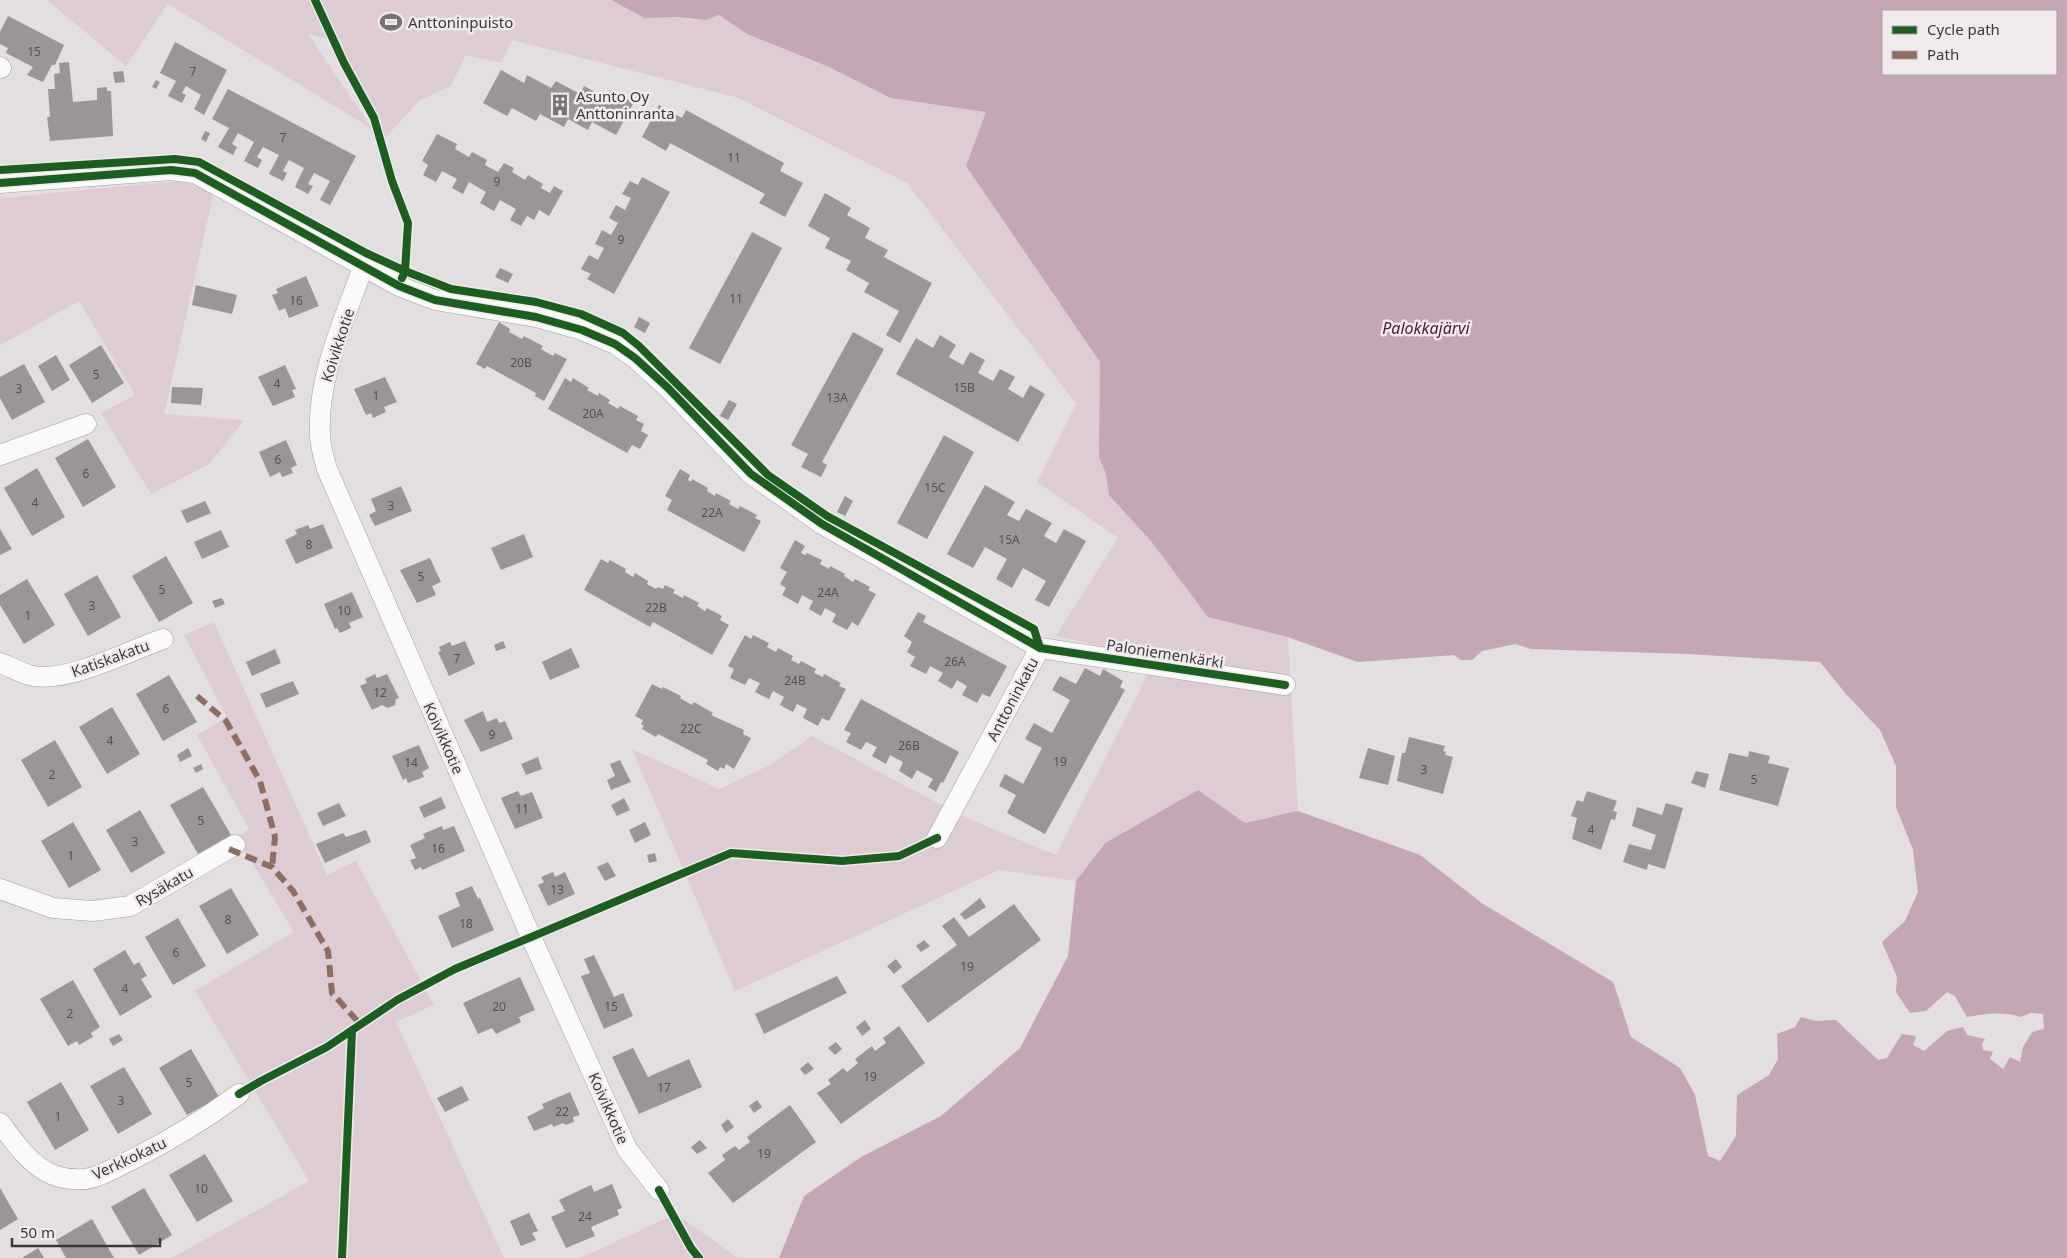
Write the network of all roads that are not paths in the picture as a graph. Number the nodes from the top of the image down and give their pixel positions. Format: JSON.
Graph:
{"nodes":[{"id":1,"x":0,"y":183,"type":"edge"},
{"id":2,"x":363,"y":267,"type":"junction"},
{"id":3,"x":86,"y":424,"type":"dead end"},
{"id":4,"x":0,"y":455,"type":"edge"},
{"id":5,"x":163,"y":638,"type":"dead end"},
{"id":6,"x":1040,"y":648,"type":"junction"},
{"id":7,"x":0,"y":663,"type":"edge"},
{"id":8,"x":1285,"y":685,"type":"dead end"},
{"id":9,"x":937,"y":838,"type":"dead end"},
{"id":10,"x":235,"y":844,"type":"dead end"},
{"id":11,"x":0,"y":889,"type":"edge"},
{"id":12,"x":239,"y":1094,"type":"dead end"},
{"id":13,"x":0,"y":1123,"type":"edge"},
{"id":14,"x":659,"y":1190,"type":"dead end"}],
"edges":[{"from":1,"to":2,"type":"street","name":"Anttoninkatu"},
{"from":2,"to":6,"type":"street","name":"Anttoninkatu"},
{"from":2,"to":14,"type":"street","name":"Koivikkotie"},
{"from":3,"to":4,"type":"street"},
{"from":5,"to":7,"type":"street","name":"Katiskakatu"},
{"from":6,"to":8,"type":"street","name":"Paloniemenkärki"},
{"from":6,"to":9,"type":"street","name":"Anttoninkatu"},
{"from":10,"to":11,"type":"street","name":"Rysäkatu"},
{"from":12,"to":13,"type":"street","name":"Verkkokatu"}]}
